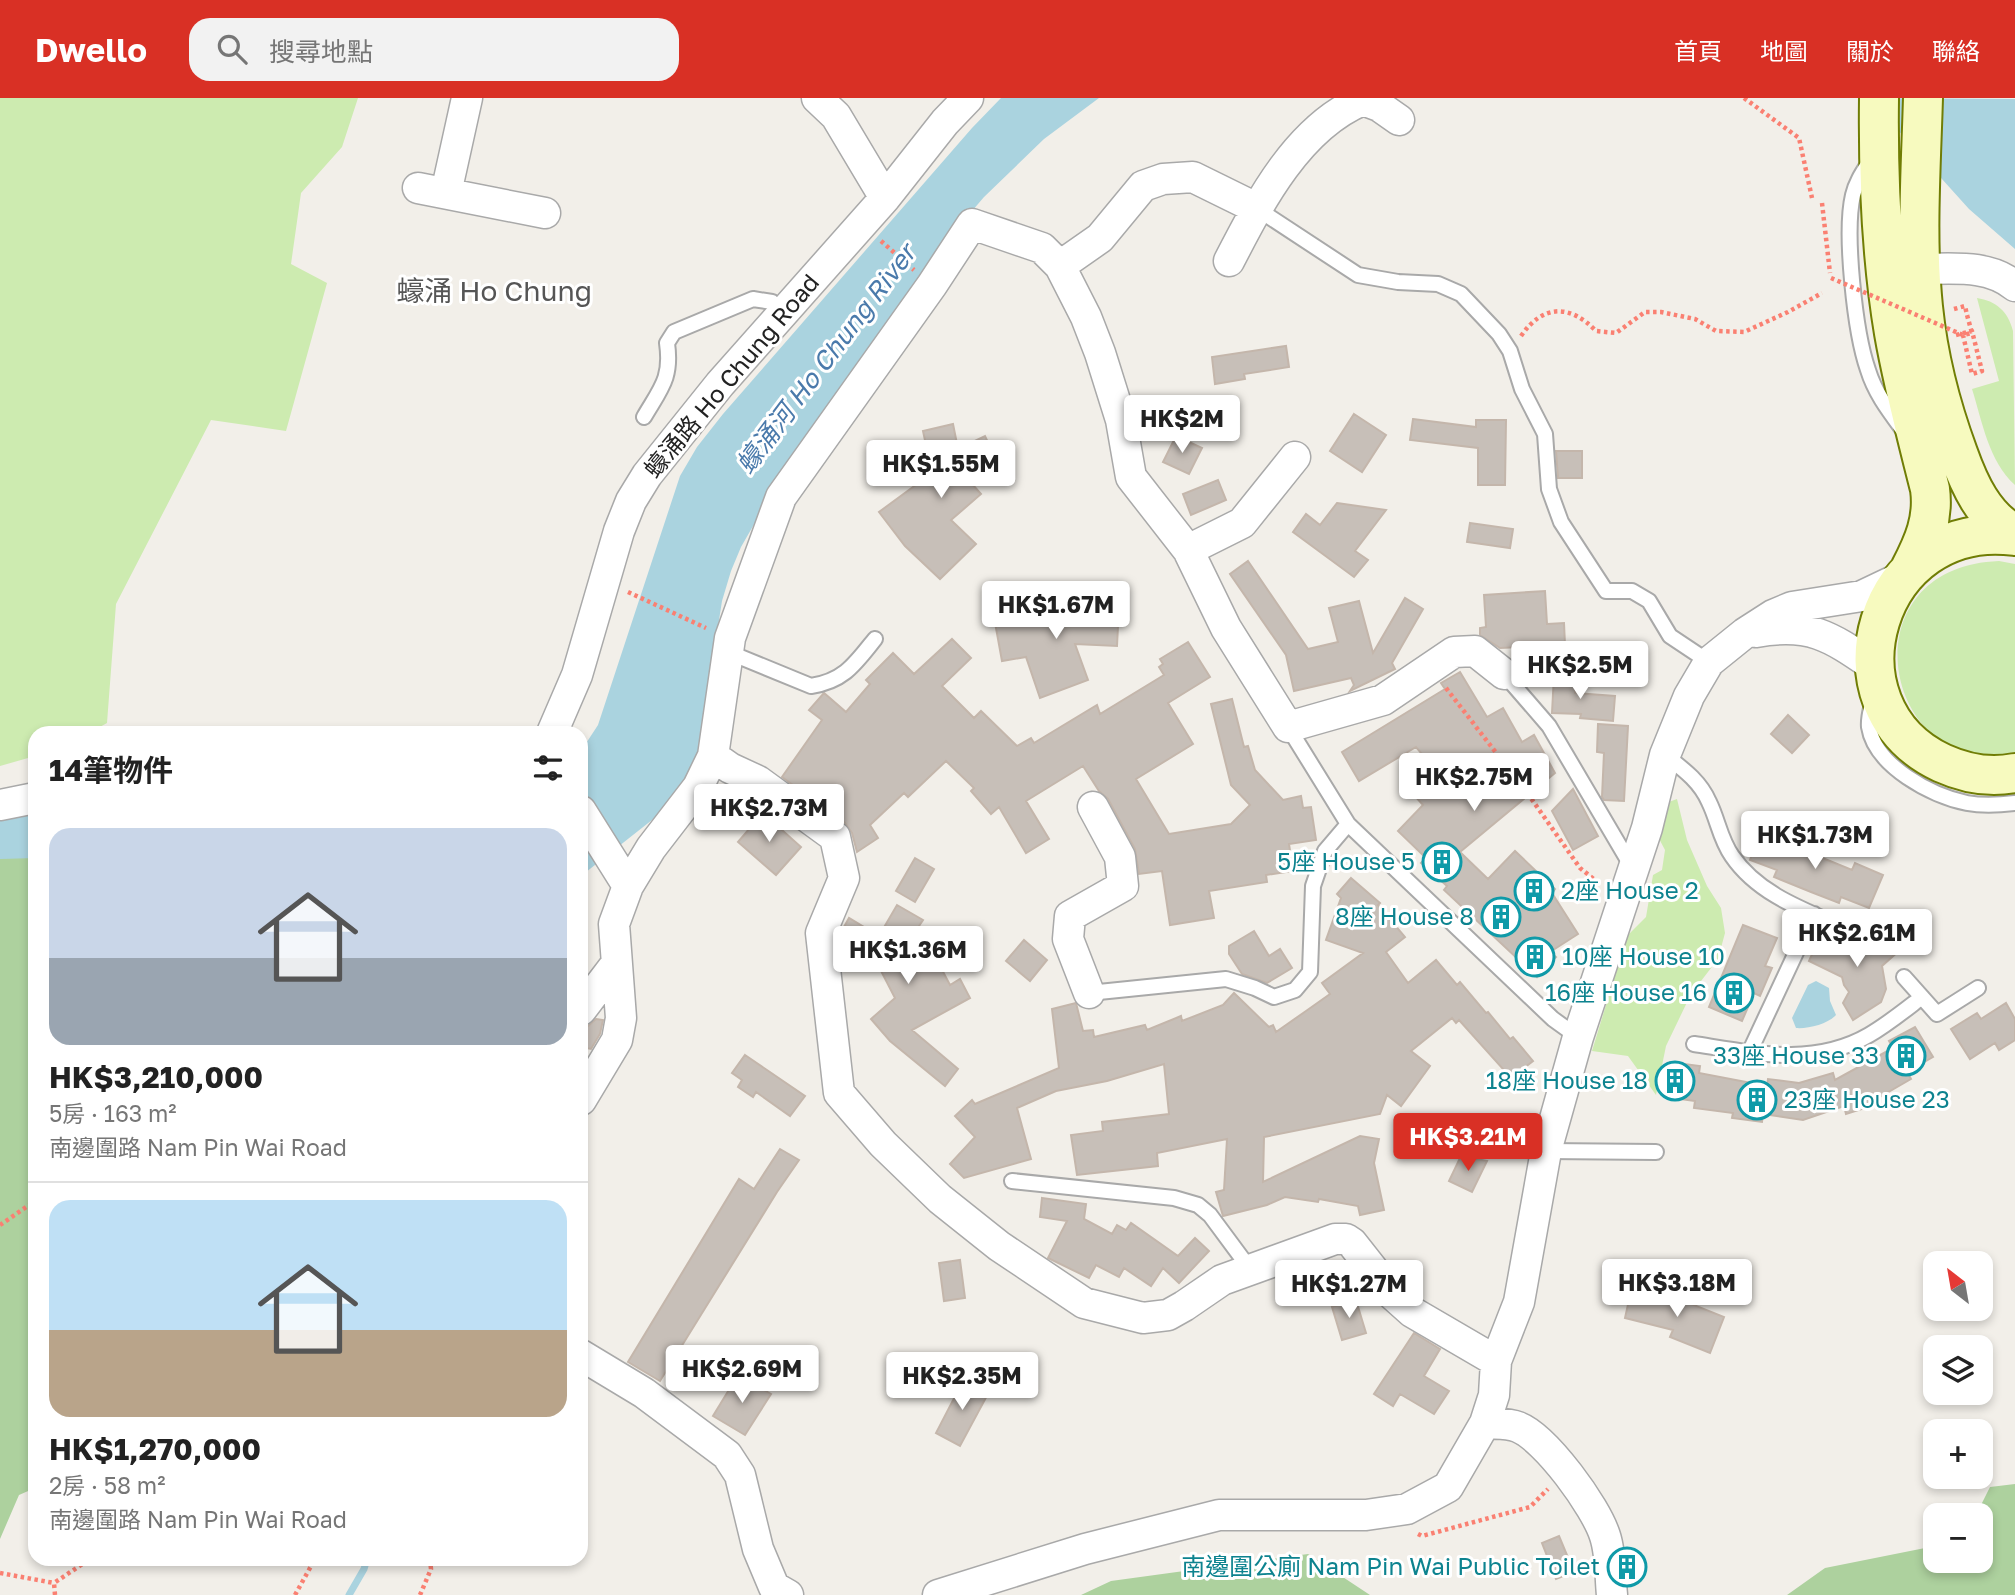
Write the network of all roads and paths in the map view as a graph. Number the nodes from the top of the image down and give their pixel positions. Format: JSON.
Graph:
{"nodes":[{"id":1,"x":467,"y":98,"type":"edge"},
{"id":2,"x":817,"y":98,"type":"edge"},
{"id":3,"x":968,"y":98,"type":"edge"},
{"id":4,"x":1744,"y":98,"type":"edge"},
{"id":5,"x":1879,"y":98,"type":"edge"},
{"id":6,"x":1923,"y":98,"type":"edge"},
{"id":7,"x":1399,"y":120,"type":"dead end"},
{"id":8,"x":885,"y":198,"type":"junction"},
{"id":9,"x":1812,"y":198,"type":"dead end"},
{"id":10,"x":1822,"y":203,"type":"dead end"},
{"id":11,"x":1256,"y":208,"type":"junction"},
{"id":12,"x":545,"y":213,"type":"dead end"},
{"id":13,"x":861,"y":225,"type":"junction"},
{"id":14,"x":1229,"y":261,"type":"dead end"},
{"id":15,"x":1060,"y":266,"type":"junction"},
{"id":16,"x":1920,"y":270,"type":"junction"},
{"id":17,"x":932,"y":285,"type":"junction"},
{"id":18,"x":2015,"y":286,"type":"edge"},
{"id":19,"x":1822,"y":293,"type":"dead end"},
{"id":20,"x":1945,"y":311,"type":"dead end"},
{"id":21,"x":782,"y":314,"type":"junction"},
{"id":22,"x":1963,"y":335,"type":"junction"},
{"id":23,"x":1945,"y":338,"type":"dead end"},
{"id":24,"x":1510,"y":351,"type":"junction"},
{"id":25,"x":644,"y":417,"type":"dead end"},
{"id":26,"x":1296,"y":457,"type":"dead end"},
{"id":27,"x":2015,"y":535,"type":"edge"},
{"id":28,"x":1188,"y":550,"type":"junction"},
{"id":29,"x":1907,"y":573,"type":"junction"},
{"id":30,"x":605,"y":582,"type":"junction"},
{"id":31,"x":1745,"y":633,"type":"junction"},
{"id":32,"x":875,"y":639,"type":"dead end"},
{"id":33,"x":729,"y":645,"type":"junction"},
{"id":34,"x":1709,"y":662,"type":"junction"},
{"id":35,"x":1427,"y":670,"type":"junction"},
{"id":36,"x":1504,"y":674,"type":"joint"},
{"id":37,"x":577,"y":675,"type":"junction"},
{"id":38,"x":1876,"y":676,"type":"junction"},
{"id":39,"x":555,"y":726,"type":"edge"},
{"id":40,"x":574,"y":726,"type":"edge"},
{"id":41,"x":1287,"y":727,"type":"junction"},
{"id":42,"x":1665,"y":755,"type":"junction"},
{"id":43,"x":713,"y":756,"type":"junction"},
{"id":44,"x":2015,"y":773,"type":"edge"},
{"id":45,"x":28,"y":799,"type":"edge"},
{"id":46,"x":2015,"y":803,"type":"edge"},
{"id":47,"x":0,"y":805,"type":"edge"},
{"id":48,"x":1093,"y":807,"type":"dead end"},
{"id":49,"x":588,"y":822,"type":"edge"},
{"id":50,"x":1348,"y":824,"type":"junction"},
{"id":51,"x":1634,"y":869,"type":"junction"},
{"id":52,"x":622,"y":876,"type":"junction"},
{"id":53,"x":1623,"y":902,"type":"junction"},
{"id":54,"x":1814,"y":914,"type":"junction"},
{"id":55,"x":1854,"y":932,"type":"dead end"},
{"id":56,"x":616,"y":964,"type":"junction"},
{"id":57,"x":1904,"y":977,"type":"dead end"},
{"id":58,"x":1978,"y":988,"type":"dead end"},
{"id":59,"x":1089,"y":993,"type":"joint"},
{"id":60,"x":1922,"y":997,"type":"junction"},
{"id":61,"x":588,"y":1001,"type":"edge"},
{"id":62,"x":1578,"y":1037,"type":"junction"},
{"id":63,"x":1694,"y":1044,"type":"dead end"},
{"id":64,"x":1749,"y":1053,"type":"junction"},
{"id":65,"x":588,"y":1088,"type":"edge"},
{"id":66,"x":1546,"y":1151,"type":"junction"},
{"id":67,"x":1656,"y":1152,"type":"dead end"},
{"id":68,"x":1012,"y":1181,"type":"dead end"},
{"id":69,"x":28,"y":1206,"type":"edge"},
{"id":70,"x":0,"y":1225,"type":"edge"},
{"id":71,"x":1250,"y":1269,"type":"junction"},
{"id":72,"x":588,"y":1359,"type":"edge"},
{"id":73,"x":1496,"y":1361,"type":"junction"},
{"id":74,"x":1485,"y":1423,"type":"junction"},
{"id":75,"x":1565,"y":1470,"type":"junction"},
{"id":76,"x":1410,"y":1531,"type":"dead end"},
{"id":77,"x":80,"y":1566,"type":"edge"},
{"id":78,"x":311,"y":1566,"type":"edge"},
{"id":79,"x":431,"y":1566,"type":"edge"},
{"id":80,"x":0,"y":1573,"type":"edge"},
{"id":81,"x":54,"y":1583,"type":"junction"},
{"id":82,"x":781,"y":1591,"type":"edge"},
{"id":83,"x":55,"y":1595,"type":"edge"},
{"id":84,"x":295,"y":1595,"type":"edge"},
{"id":85,"x":420,"y":1595,"type":"edge"},
{"id":86,"x":938,"y":1595,"type":"edge"},
{"id":87,"x":1612,"y":1595,"type":"edge"}],
"edges":[{"from":1,"to":12,"type":"street"},
{"from":2,"to":8,"type":"street"},
{"from":3,"to":8,"type":"street","name":"蠔涌路 Ho Chung Road"},
{"from":4,"to":9,"type":"path"},
{"from":5,"to":29,"type":"main road"},
{"from":6,"to":16,"type":"main road"},
{"from":7,"to":11,"type":"street"},
{"from":8,"to":13,"type":"street","name":"蠔涌路 Ho Chung Road"},
{"from":10,"to":22,"type":"path","bridge":true},
{"from":11,"to":14,"type":"street"},
{"from":11,"to":15,"type":"street"},
{"from":11,"to":24,"type":"lane"},
{"from":13,"to":17,"type":"path"},
{"from":13,"to":21,"type":"street","name":"蠔涌路 Ho Chung Road"},
{"from":15,"to":17,"type":"street"},
{"from":15,"to":28,"type":"street"},
{"from":16,"to":18,"type":"street"},
{"from":16,"to":27,"type":"main road"},
{"from":17,"to":33,"type":"street"},
{"from":19,"to":24,"type":"path"},
{"from":20,"to":22,"type":"path","bridge":true},
{"from":21,"to":25,"type":"lane"},
{"from":21,"to":30,"type":"street","name":"蠔涌路 Ho Chung Road"},
{"from":22,"to":23,"type":"path"},
{"from":24,"to":34,"type":"lane"},
{"from":26,"to":28,"type":"street"},
{"from":27,"to":29,"type":"main road"},
{"from":28,"to":41,"type":"street"},
{"from":29,"to":31,"type":"street"},
{"from":29,"to":38,"type":"main road"},
{"from":30,"to":33,"type":"path"},
{"from":30,"to":37,"type":"street","name":"蠔涌路 Ho Chung Road"},
{"from":31,"to":34,"type":"street"},
{"from":31,"to":38,"type":"street"},
{"from":32,"to":33,"type":"lane"},
{"from":33,"to":43,"type":"street"},
{"from":34,"to":42,"type":"street"},
{"from":35,"to":36,"type":"street"},
{"from":35,"to":41,"type":"street"},
{"from":35,"to":53,"type":"path"},
{"from":36,"to":51,"type":"lane"},
{"from":37,"to":39,"type":"street","name":"蠔涌路 Ho Chung Road"},
{"from":37,"to":40,"type":"street"},
{"from":38,"to":44,"type":"main road"},
{"from":38,"to":46,"type":"lane"},
{"from":41,"to":50,"type":"lane"},
{"from":42,"to":51,"type":"street"},
{"from":42,"to":54,"type":"lane"},
{"from":43,"to":52,"type":"street"},
{"from":43,"to":71,"type":"street"},
{"from":45,"to":47,"type":"street"},
{"from":48,"to":59,"type":"street"},
{"from":49,"to":52,"type":"street"},
{"from":50,"to":59,"type":"lane"},
{"from":50,"to":62,"type":"lane"},
{"from":51,"to":53,"type":"street"},
{"from":52,"to":56,"type":"street"},
{"from":53,"to":62,"type":"street"},
{"from":54,"to":55,"type":"lane"},
{"from":54,"to":64,"type":"lane"},
{"from":56,"to":61,"type":"street"},
{"from":56,"to":65,"type":"street"},
{"from":57,"to":60,"type":"lane"},
{"from":58,"to":60,"type":"lane"},
{"from":60,"to":64,"type":"lane"},
{"from":62,"to":66,"type":"street"},
{"from":63,"to":64,"type":"lane"},
{"from":66,"to":67,"type":"lane"},
{"from":66,"to":73,"type":"street"},
{"from":68,"to":71,"type":"lane"},
{"from":69,"to":70,"type":"path"},
{"from":71,"to":73,"type":"street"},
{"from":72,"to":82,"type":"street"},
{"from":73,"to":74,"type":"street"},
{"from":74,"to":75,"type":"street"},
{"from":74,"to":86,"type":"street"},
{"from":75,"to":76,"type":"path"},
{"from":75,"to":87,"type":"street"},
{"from":77,"to":81,"type":"path"},
{"from":78,"to":84,"type":"path"},
{"from":79,"to":85,"type":"path"},
{"from":80,"to":81,"type":"path"},
{"from":81,"to":83,"type":"path"}]}
